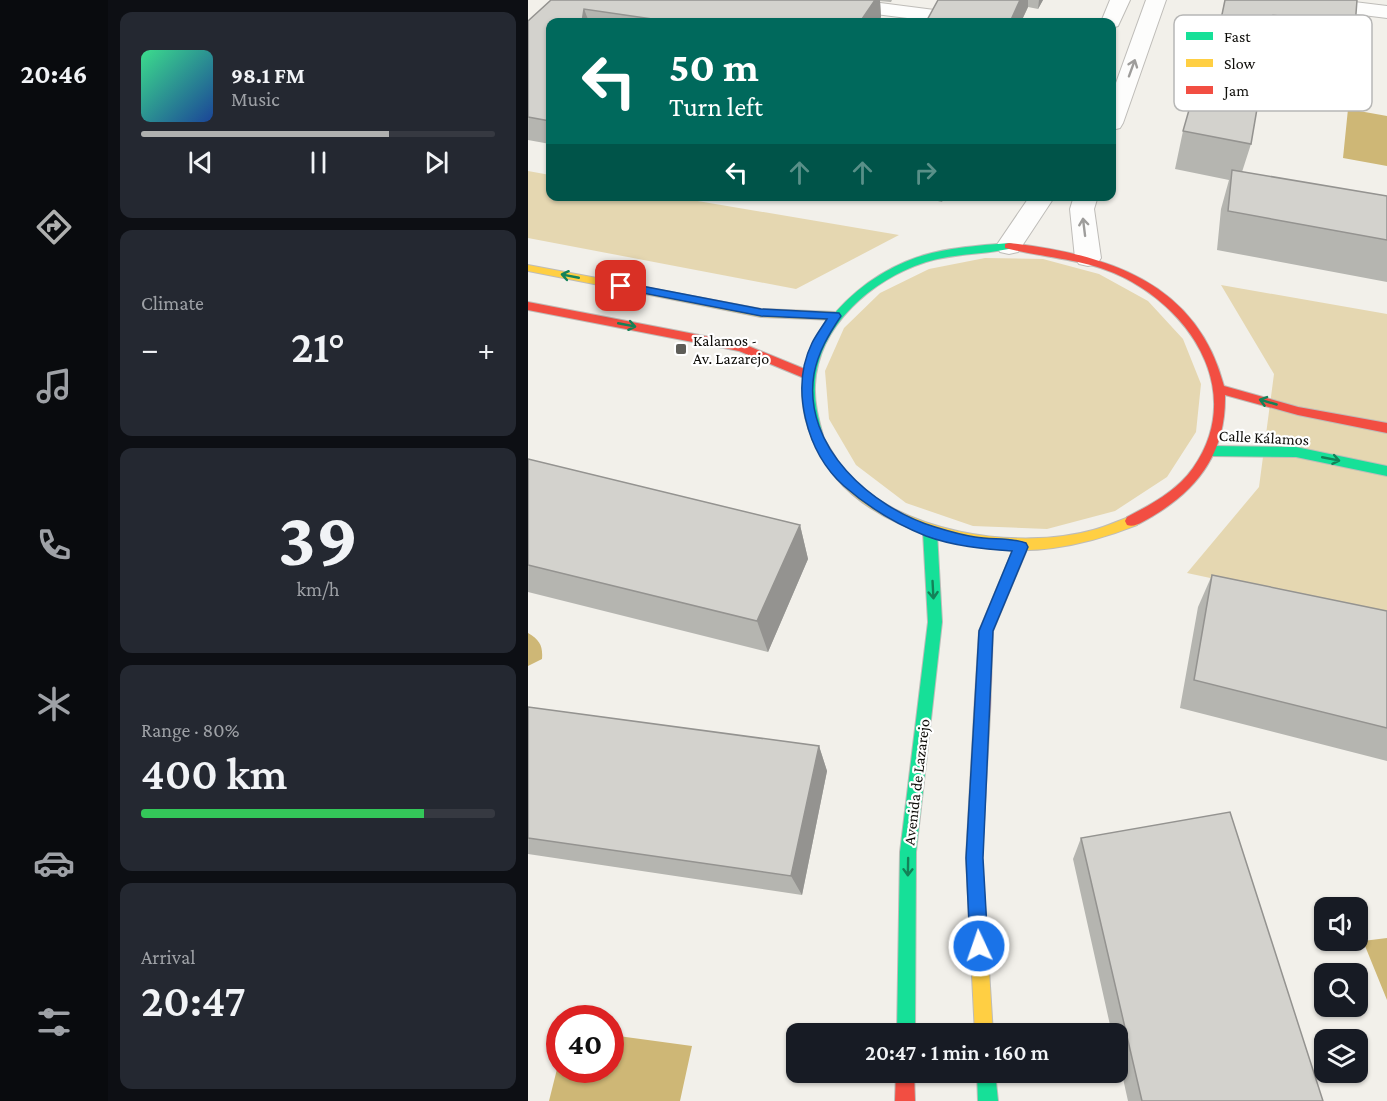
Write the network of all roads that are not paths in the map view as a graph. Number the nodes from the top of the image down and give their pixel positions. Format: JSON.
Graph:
{"nodes":[{"id":1,"x":813,"y":0,"type":"edge"},
{"id":2,"x":1120,"y":0,"type":"edge"},
{"id":3,"x":1156,"y":0,"type":"edge"},
{"id":4,"x":1292,"y":0,"type":"edge"},
{"id":5,"x":1387,"y":12,"type":"edge"},
{"id":6,"x":950,"y":18,"type":"edge"},
{"id":7,"x":1113,"y":18,"type":"edge"},
{"id":8,"x":1116,"y":112,"type":"edge"},
{"id":9,"x":1040,"y":201,"type":"edge"},
{"id":10,"x":1084,"y":201,"type":"edge"},
{"id":11,"x":1009,"y":246,"type":"junction"},
{"id":12,"x":1088,"y":258,"type":"junction"},
{"id":13,"x":528,"y":268,"type":"edge"},
{"id":14,"x":528,"y":306,"type":"edge"},
{"id":15,"x":835,"y":316,"type":"junction"},
{"id":16,"x":808,"y":375,"type":"junction"},
{"id":17,"x":1221,"y":389,"type":"junction"},
{"id":18,"x":1387,"y":428,"type":"edge"},
{"id":19,"x":1210,"y":451,"type":"junction"},
{"id":20,"x":1387,"y":471,"type":"edge"},
{"id":21,"x":930,"y":531,"type":"junction"},
{"id":22,"x":1021,"y":547,"type":"junction"},
{"id":23,"x":906,"y":1023,"type":"edge"},
{"id":24,"x":983,"y":1023,"type":"edge"},
{"id":25,"x":906,"y":1083,"type":"edge"},
{"id":26,"x":987,"y":1083,"type":"edge"},
{"id":27,"x":905,"y":1101,"type":"edge"},
{"id":28,"x":988,"y":1101,"type":"edge"}],
"edges":[{"from":1,"to":6,"type":"street"},
{"from":2,"to":7,"type":"street"},
{"from":8,"to":3,"type":"street","one_way":true},
{"from":4,"to":5,"type":"street"},
{"from":9,"to":11,"type":"street"},
{"from":12,"to":10,"type":"street","one_way":true},
{"from":11,"to":12,"type":"main road"},
{"from":11,"to":15,"type":"main road"},
{"from":12,"to":17,"type":"main road"},
{"from":15,"to":13,"type":"main road","one_way":true},
{"from":14,"to":16,"type":"main road","one_way":true},
{"from":15,"to":16,"type":"main road"},
{"from":16,"to":21,"type":"main road"},
{"from":18,"to":17,"type":"main road","name":"Calle Kálamos","one_way":true},
{"from":17,"to":19,"type":"main road"},
{"from":19,"to":20,"type":"main road","name":"Calle Kálamos","one_way":true},
{"from":19,"to":22,"type":"main road"},
{"from":21,"to":22,"type":"main road"},
{"from":21,"to":23,"type":"main road","name":"Avenida de Lazarejo","one_way":true},
{"from":22,"to":24,"type":"main road"},
{"from":25,"to":27,"type":"main road"},
{"from":26,"to":28,"type":"main road"}]}
